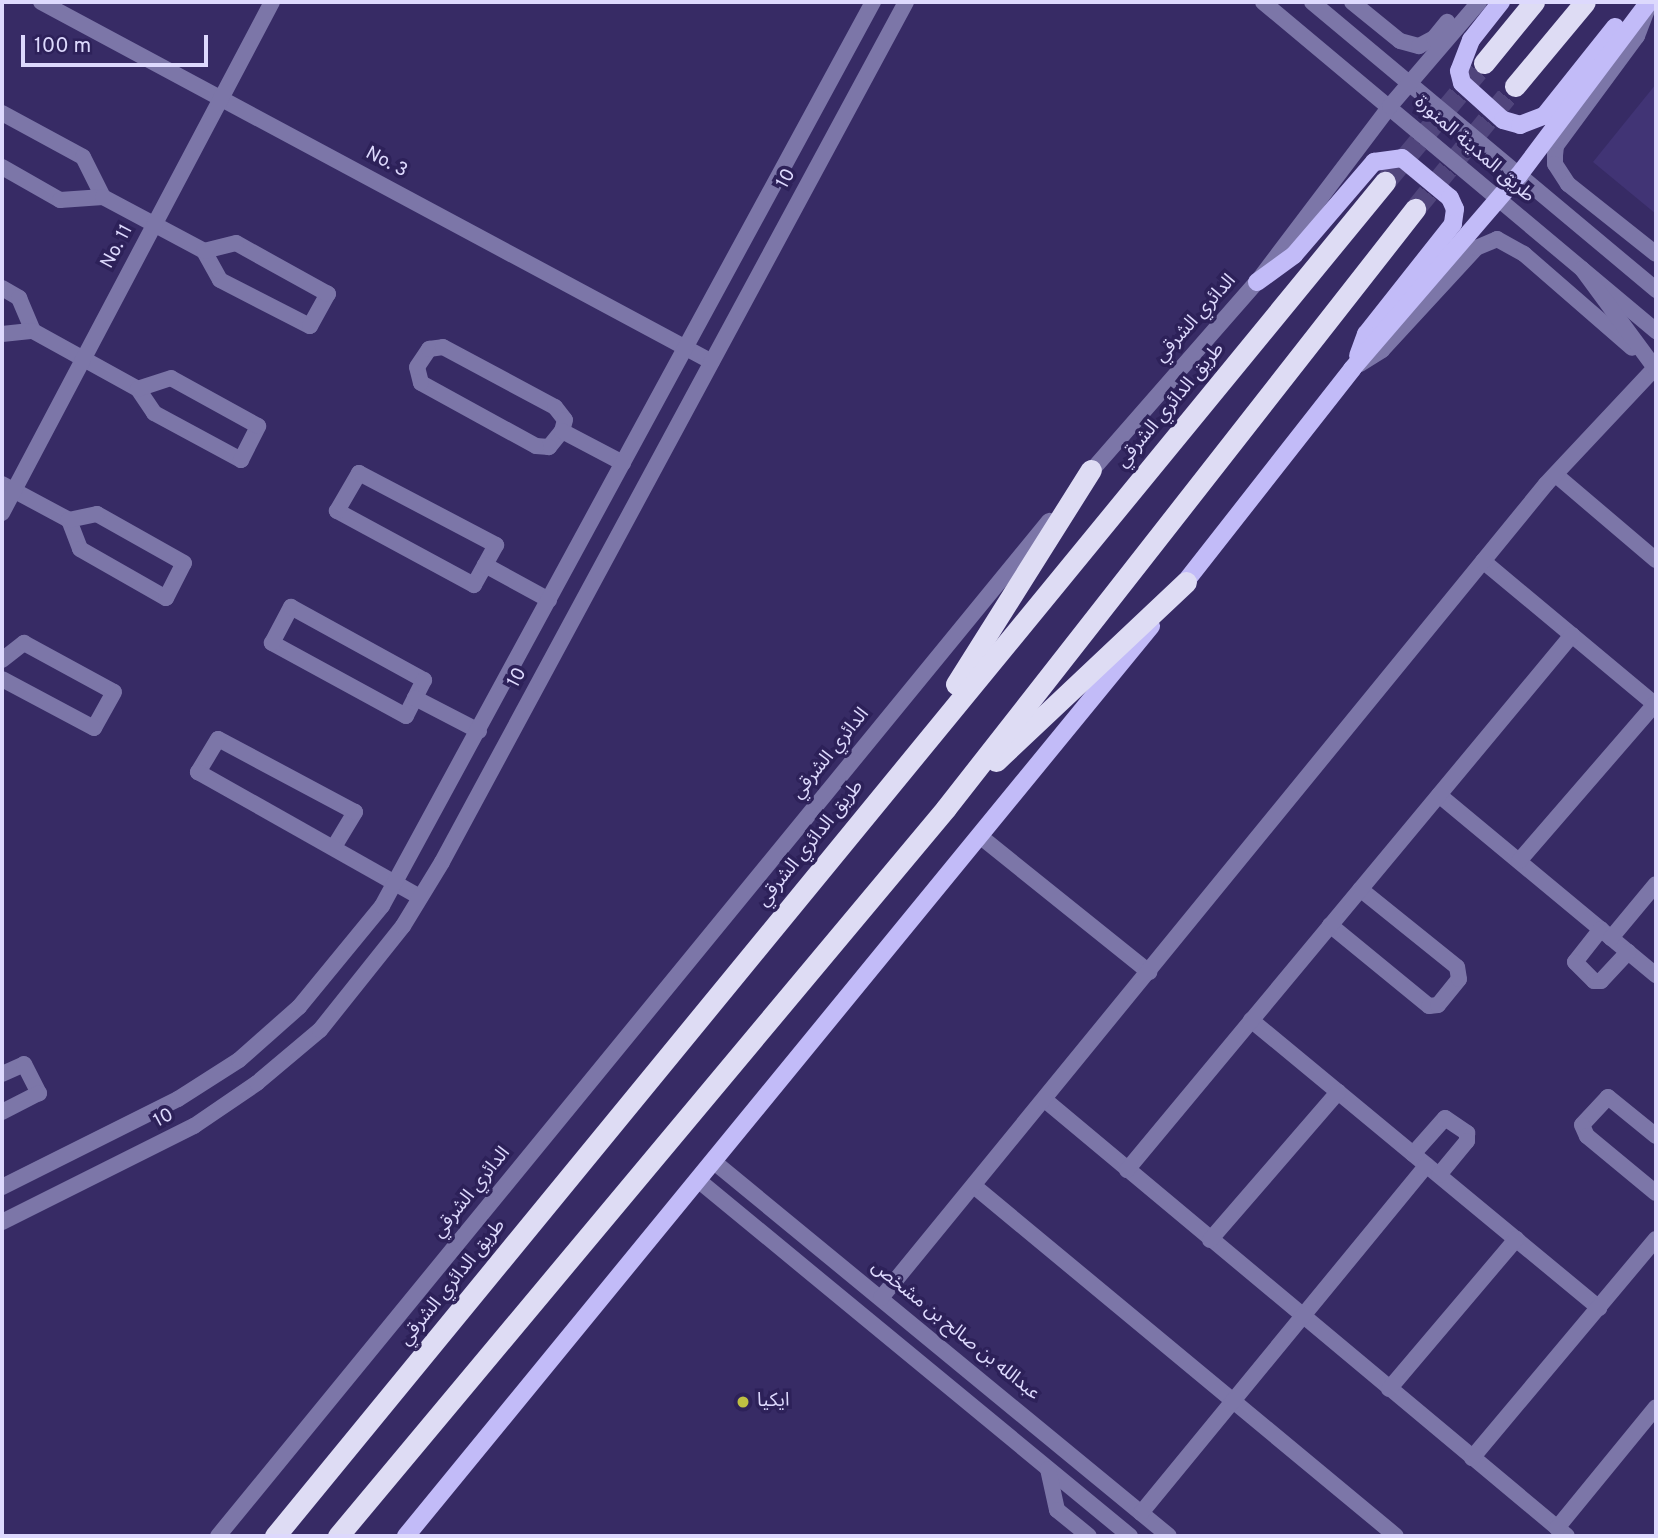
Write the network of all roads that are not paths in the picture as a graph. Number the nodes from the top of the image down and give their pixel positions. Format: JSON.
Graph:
{"nodes":[{"id":1,"x":41,"y":2,"type":"edge"},
{"id":2,"x":272,"y":2,"type":"edge"},
{"id":3,"x":873,"y":2,"type":"edge"},
{"id":4,"x":906,"y":2,"type":"edge"},
{"id":5,"x":1263,"y":2,"type":"edge"},
{"id":6,"x":1312,"y":2,"type":"edge"},
{"id":7,"x":1352,"y":2,"type":"edge"},
{"id":8,"x":1465,"y":2,"type":"edge"},
{"id":9,"x":1479,"y":2,"type":"edge"},
{"id":10,"x":1501,"y":2,"type":"edge"},
{"id":11,"x":1534,"y":2,"type":"edge"},
{"id":12,"x":1585,"y":2,"type":"edge"},
{"id":13,"x":1649,"y":2,"type":"edge"},
{"id":14,"x":1484,"y":62,"type":"tunnel mouth"},
{"id":15,"x":1409,"y":83,"type":"junction"},
{"id":16,"x":1515,"y":86,"type":"tunnel mouth"},
{"id":17,"x":221,"y":98,"type":"junction"},
{"id":18,"x":1390,"y":106,"type":"junction"},
{"id":19,"x":2,"y":113,"type":"edge"},
{"id":20,"x":2,"y":167,"type":"edge"},
{"id":21,"x":1519,"y":175,"type":"junction"},
{"id":22,"x":1385,"y":182,"type":"tunnel mouth"},
{"id":23,"x":103,"y":197,"type":"junction"},
{"id":24,"x":1499,"y":200,"type":"junction"},
{"id":25,"x":1415,"y":209,"type":"tunnel mouth"},
{"id":26,"x":154,"y":224,"type":"junction"},
{"id":27,"x":204,"y":251,"type":"junction"},
{"id":28,"x":1656,"y":254,"type":"edge"},
{"id":29,"x":1582,"y":269,"type":"junction"},
{"id":30,"x":1635,"y":272,"type":"junction"},
{"id":31,"x":1656,"y":281,"type":"edge"},
{"id":32,"x":1257,"y":282,"type":"junction"},
{"id":33,"x":2,"y":288,"type":"edge"},
{"id":34,"x":1656,"y":290,"type":"edge"},
{"id":35,"x":33,"y":331,"type":"junction"},
{"id":36,"x":1656,"y":331,"type":"edge"},
{"id":37,"x":2,"y":334,"type":"edge"},
{"id":38,"x":685,"y":347,"type":"junction"},
{"id":39,"x":83,"y":359,"type":"junction"},
{"id":40,"x":712,"y":362,"type":"junction"},
{"id":41,"x":1656,"y":368,"type":"edge"},
{"id":42,"x":1352,"y":369,"type":"junction"},
{"id":43,"x":138,"y":389,"type":"junction"},
{"id":44,"x":562,"y":431,"type":"junction"},
{"id":45,"x":623,"y":463,"type":"junction"},
{"id":46,"x":1091,"y":470,"type":"junction"},
{"id":47,"x":1556,"y":475,"type":"junction"},
{"id":48,"x":8,"y":487,"type":"edge"},
{"id":49,"x":2,"y":513,"type":"edge"},
{"id":50,"x":69,"y":520,"type":"junction"},
{"id":51,"x":1483,"y":561,"type":"junction"},
{"id":52,"x":1656,"y":561,"type":"edge"},
{"id":53,"x":485,"y":565,"type":"junction"},
{"id":54,"x":1186,"y":582,"type":"junction"},
{"id":55,"x":549,"y":600,"type":"junction"},
{"id":56,"x":1572,"y":635,"type":"junction"},
{"id":57,"x":2,"y":660,"type":"edge"},
{"id":58,"x":2,"y":679,"type":"edge"},
{"id":59,"x":415,"y":698,"type":"junction"},
{"id":60,"x":1656,"y":705,"type":"edge"},
{"id":61,"x":479,"y":731,"type":"junction"},
{"id":62,"x":909,"y":759,"type":"junction"},
{"id":63,"x":1439,"y":795,"type":"junction"},
{"id":64,"x":946,"y":808,"type":"junction"},
{"id":65,"x":981,"y":837,"type":"junction"},
{"id":66,"x":334,"y":847,"type":"junction"},
{"id":67,"x":1519,"y":862,"type":"junction"},
{"id":68,"x":395,"y":883,"type":"junction"},
{"id":69,"x":1656,"y":884,"type":"edge"},
{"id":70,"x":1360,"y":889,"type":"junction"},
{"id":71,"x":420,"y":897,"type":"junction"},
{"id":72,"x":1330,"y":925,"type":"junction"},
{"id":73,"x":1606,"y":934,"type":"junction"},
{"id":74,"x":1628,"y":951,"type":"junction"},
{"id":75,"x":1149,"y":972,"type":"junction"},
{"id":76,"x":1656,"y":975,"type":"edge"},
{"id":77,"x":1251,"y":1020,"type":"junction"},
{"id":78,"x":2,"y":1074,"type":"edge"},
{"id":79,"x":1338,"y":1092,"type":"junction"},
{"id":80,"x":1045,"y":1100,"type":"junction"},
{"id":81,"x":2,"y":1112,"type":"edge"},
{"id":82,"x":1656,"y":1136,"type":"edge"},
{"id":83,"x":1413,"y":1154,"type":"junction"},
{"id":84,"x":713,"y":1161,"type":"junction"},
{"id":85,"x":1127,"y":1170,"type":"junction"},
{"id":86,"x":1433,"y":1170,"type":"junction"},
{"id":87,"x":698,"y":1180,"type":"junction"},
{"id":88,"x":974,"y":1186,"type":"junction"},
{"id":89,"x":2,"y":1187,"type":"edge"},
{"id":90,"x":1656,"y":1193,"type":"edge"},
{"id":91,"x":2,"y":1222,"type":"edge"},
{"id":92,"x":1516,"y":1239,"type":"junction"},
{"id":93,"x":1656,"y":1239,"type":"edge"},
{"id":94,"x":1210,"y":1240,"type":"junction"},
{"id":95,"x":881,"y":1298,"type":"junction"},
{"id":96,"x":1599,"y":1307,"type":"junction"},
{"id":97,"x":1302,"y":1317,"type":"junction"},
{"id":98,"x":1389,"y":1389,"type":"junction"},
{"id":99,"x":1233,"y":1401,"type":"junction"},
{"id":100,"x":1656,"y":1407,"type":"edge"},
{"id":101,"x":1472,"y":1458,"type":"junction"},
{"id":102,"x":1048,"y":1469,"type":"junction"},
{"id":103,"x":372,"y":1497,"type":"junction"},
{"id":104,"x":306,"y":1499,"type":"junction"},
{"id":105,"x":1141,"y":1513,"type":"junction"},
{"id":106,"x":1562,"y":1532,"type":"edge"},
{"id":107,"x":218,"y":1536,"type":"edge"},
{"id":108,"x":266,"y":1536,"type":"edge"},
{"id":109,"x":275,"y":1536,"type":"edge"},
{"id":110,"x":338,"y":1536,"type":"edge"},
{"id":111,"x":347,"y":1536,"type":"edge"},
{"id":112,"x":406,"y":1536,"type":"edge"},
{"id":113,"x":1089,"y":1536,"type":"edge"},
{"id":114,"x":1130,"y":1536,"type":"edge"},
{"id":115,"x":1169,"y":1536,"type":"edge"},
{"id":116,"x":1396,"y":1536,"type":"edge"}],
"edges":[{"from":1,"to":17,"type":"street","name":"No. 3"},
{"from":2,"to":17,"type":"street","name":"No. 11"},
{"from":3,"to":38,"type":"street","name":"10"},
{"from":4,"to":40,"type":"street","name":"10"},
{"from":5,"to":18,"type":"street","name":"طريق المدينة المنورة"},
{"from":6,"to":15,"type":"street","name":"طريق المدينة المنورة"},
{"from":7,"to":8,"type":"street"},
{"from":9,"to":15,"type":"street","name":"الدائري الشرقي"},
{"from":10,"to":13,"type":"main road"},
{"from":11,"to":14,"type":"highway"},
{"from":12,"to":16,"type":"highway"},
{"from":13,"to":21,"type":"main road"},
{"from":13,"to":28,"type":"street"},
{"from":15,"to":18,"type":"street","name":"الدائري الشرقي"},
{"from":15,"to":21,"type":"street","name":"طريق المدينة المنورة"},
{"from":17,"to":26,"type":"street","name":"No. 11"},
{"from":17,"to":38,"type":"street","name":"No. 3"},
{"from":18,"to":24,"type":"street","name":"طريق المدينة المنورة"},
{"from":18,"to":32,"type":"street","name":"الدائري الشرقي"},
{"from":19,"to":23,"type":"street"},
{"from":20,"to":23,"type":"street"},
{"from":21,"to":24,"type":"main road"},
{"from":21,"to":30,"type":"street","name":"طريق المدينة المنورة"},
{"from":22,"to":62,"type":"highway","name":"طريق الدائري الشرقي"},
{"from":23,"to":26,"type":"street"},
{"from":24,"to":29,"type":"street","name":"طريق المدينة المنورة"},
{"from":24,"to":42,"type":"main road"},
{"from":25,"to":64,"type":"highway"},
{"from":26,"to":27,"type":"street"},
{"from":26,"to":39,"type":"street","name":"No. 11"},
{"from":27,"to":27,"type":"street"},
{"from":29,"to":36,"type":"street","name":"طريق المدينة المنورة"},
{"from":29,"to":41,"type":"street"},
{"from":30,"to":31,"type":"street"},
{"from":30,"to":34,"type":"street","name":"طريق المدينة المنورة"},
{"from":32,"to":42,"type":"main road"},
{"from":32,"to":46,"type":"street","name":"الدائري الشرقي"},
{"from":33,"to":35,"type":"street"},
{"from":35,"to":37,"type":"street"},
{"from":35,"to":39,"type":"street"},
{"from":38,"to":40,"type":"street","name":"No. 3"},
{"from":38,"to":45,"type":"street","name":"10"},
{"from":39,"to":43,"type":"street"},
{"from":39,"to":48,"type":"street","name":"No. 11"},
{"from":40,"to":71,"type":"street","name":"10"},
{"from":41,"to":42,"type":"street"},
{"from":41,"to":47,"type":"street"},
{"from":42,"to":54,"type":"main road"},
{"from":43,"to":43,"type":"street"},
{"from":44,"to":44,"type":"street"},
{"from":44,"to":45,"type":"street"},
{"from":45,"to":55,"type":"street","name":"10"},
{"from":46,"to":62,"type":"highway"},
{"from":46,"to":107,"type":"street","name":"الدائري الشرقي"},
{"from":47,"to":51,"type":"street"},
{"from":47,"to":52,"type":"street"},
{"from":48,"to":49,"type":"street","name":"No. 11"},
{"from":48,"to":50,"type":"street"},
{"from":50,"to":50,"type":"street"},
{"from":51,"to":56,"type":"street"},
{"from":51,"to":75,"type":"street"},
{"from":53,"to":53,"type":"street"},
{"from":53,"to":55,"type":"street"},
{"from":54,"to":64,"type":"highway"},
{"from":54,"to":65,"type":"main road"},
{"from":55,"to":61,"type":"street","name":"10"},
{"from":56,"to":60,"type":"street"},
{"from":56,"to":63,"type":"street"},
{"from":57,"to":58,"type":"street"},
{"from":59,"to":59,"type":"street"},
{"from":59,"to":61,"type":"street"},
{"from":60,"to":67,"type":"street"},
{"from":61,"to":68,"type":"street","name":"10"},
{"from":62,"to":104,"type":"highway","name":"طريق الدائري الشرقي"},
{"from":63,"to":67,"type":"street"},
{"from":63,"to":70,"type":"street"},
{"from":64,"to":103,"type":"highway"},
{"from":65,"to":75,"type":"street"},
{"from":65,"to":84,"type":"main road"},
{"from":66,"to":66,"type":"street"},
{"from":66,"to":68,"type":"street"},
{"from":67,"to":73,"type":"street"},
{"from":68,"to":71,"type":"street"},
{"from":68,"to":89,"type":"street","name":"10"},
{"from":69,"to":73,"type":"street"},
{"from":70,"to":72,"type":"street"},
{"from":70,"to":72,"type":"street"},
{"from":71,"to":91,"type":"street","name":"10"},
{"from":72,"to":77,"type":"street"},
{"from":73,"to":74,"type":"street"},
{"from":73,"to":74,"type":"street"},
{"from":74,"to":76,"type":"street"},
{"from":75,"to":80,"type":"street"},
{"from":77,"to":79,"type":"street"},
{"from":77,"to":85,"type":"street"},
{"from":78,"to":81,"type":"street"},
{"from":79,"to":83,"type":"street"},
{"from":79,"to":94,"type":"street"},
{"from":80,"to":85,"type":"street"},
{"from":80,"to":88,"type":"street"},
{"from":82,"to":90,"type":"street"},
{"from":83,"to":86,"type":"street"},
{"from":83,"to":86,"type":"street"},
{"from":84,"to":87,"type":"main road"},
{"from":84,"to":95,"type":"street","name":"عبدالله بن صالح بن مشخص"},
{"from":85,"to":94,"type":"street"},
{"from":86,"to":92,"type":"street"},
{"from":86,"to":97,"type":"street"},
{"from":87,"to":102,"type":"street"},
{"from":87,"to":112,"type":"main road"},
{"from":88,"to":95,"type":"street"},
{"from":88,"to":99,"type":"street"},
{"from":92,"to":96,"type":"street"},
{"from":92,"to":98,"type":"street"},
{"from":93,"to":96,"type":"street"},
{"from":94,"to":97,"type":"street"},
{"from":95,"to":105,"type":"street","name":"عبدالله بن صالح بن مشخص"},
{"from":96,"to":101,"type":"street"},
{"from":97,"to":98,"type":"street"},
{"from":97,"to":99,"type":"street"},
{"from":98,"to":101,"type":"street"},
{"from":99,"to":105,"type":"street"},
{"from":99,"to":116,"type":"street"},
{"from":100,"to":106,"type":"street"},
{"from":101,"to":106,"type":"street"},
{"from":102,"to":113,"type":"street"},
{"from":102,"to":114,"type":"street"},
{"from":103,"to":110,"type":"highway"},
{"from":103,"to":111,"type":"highway"},
{"from":104,"to":108,"type":"highway"},
{"from":104,"to":109,"type":"highway","name":"طريق الدائري الشرقي"},
{"from":105,"to":115,"type":"street","name":"عبدالله بن صالح بن مشخص"}]}
